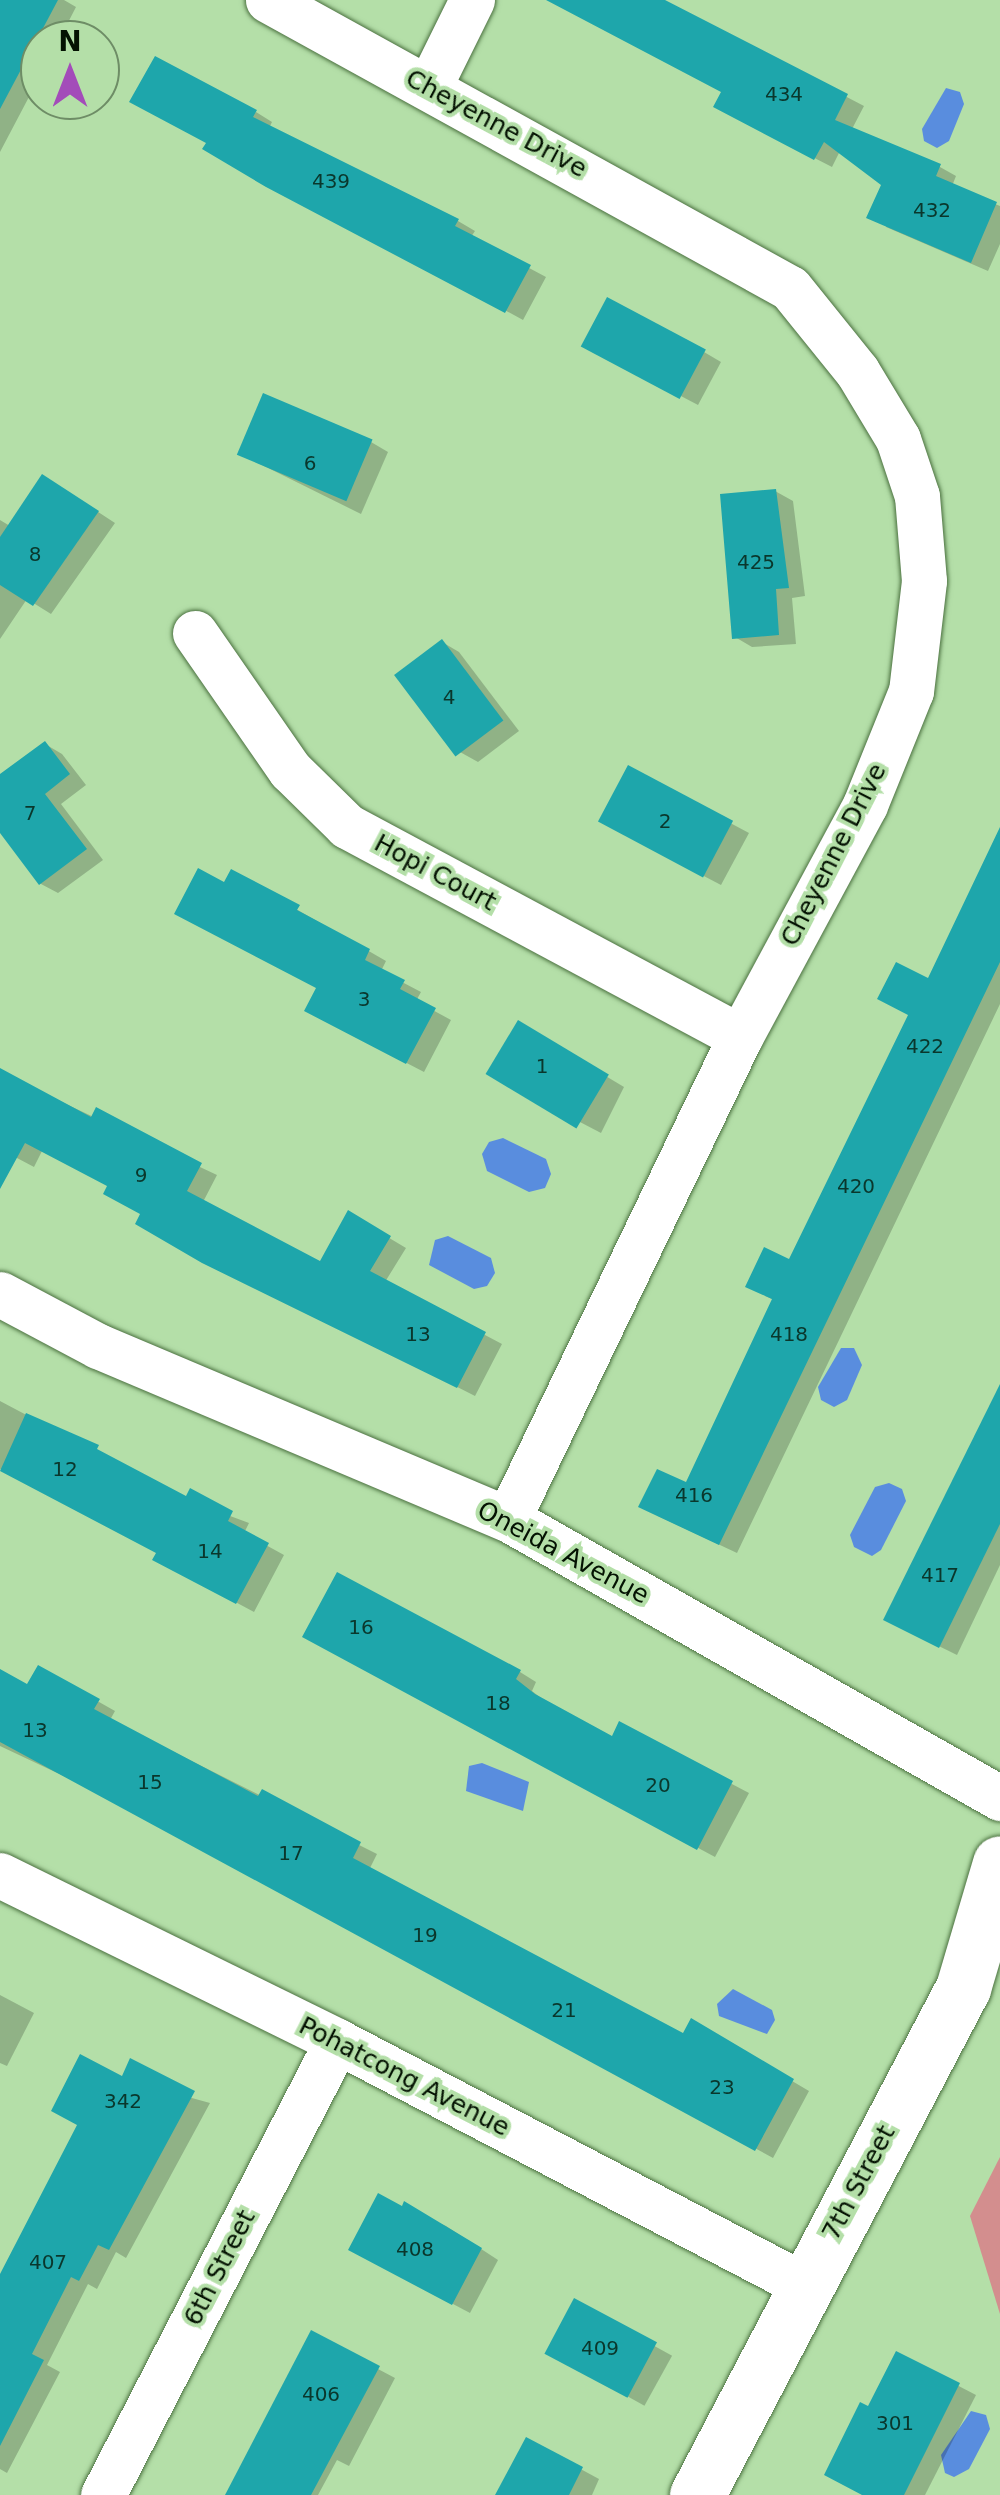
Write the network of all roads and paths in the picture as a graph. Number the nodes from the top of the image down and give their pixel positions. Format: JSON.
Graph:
{"nodes":[{"id":1,"x":268,"y":0,"type":"edge"},
{"id":2,"x":472,"y":0,"type":"edge"},
{"id":3,"x":429,"y":87,"type":"junction"},
{"id":4,"x":195,"y":633,"type":"dead end"},
{"id":5,"x":740,"y":1037,"type":"junction"},
{"id":6,"x":0,"y":1294,"type":"edge"},
{"id":7,"x":508,"y":1519,"type":"junction"},
{"id":8,"x":1000,"y":1798,"type":"edge"},
{"id":9,"x":1000,"y":1863,"type":"edge"},
{"id":10,"x":0,"y":1875,"type":"edge"},
{"id":11,"x":337,"y":2041,"type":"junction"},
{"id":12,"x":804,"y":2285,"type":"junction"},
{"id":13,"x":103,"y":2495,"type":"edge"},
{"id":14,"x":698,"y":2495,"type":"edge"}],
"edges":[{"from":1,"to":3,"type":"street","name":"Cheyenne Drive"},
{"from":2,"to":3,"type":"street"},
{"from":3,"to":5,"type":"street","name":"Cheyenne Drive"},
{"from":4,"to":5,"type":"street","name":"Hopi Court"},
{"from":5,"to":7,"type":"street","name":"Cheyenne Drive"},
{"from":6,"to":7,"type":"street","name":"Oneida Avenue"},
{"from":7,"to":8,"type":"street","name":"Oneida Avenue"},
{"from":9,"to":12,"type":"street","name":"7th Street"},
{"from":10,"to":11,"type":"street","name":"Pohatcong Avenue"},
{"from":11,"to":12,"type":"street","name":"Pohatcong Avenue"},
{"from":11,"to":13,"type":"street","name":"6th Street"},
{"from":12,"to":14,"type":"street","name":"7th Street"}]}
